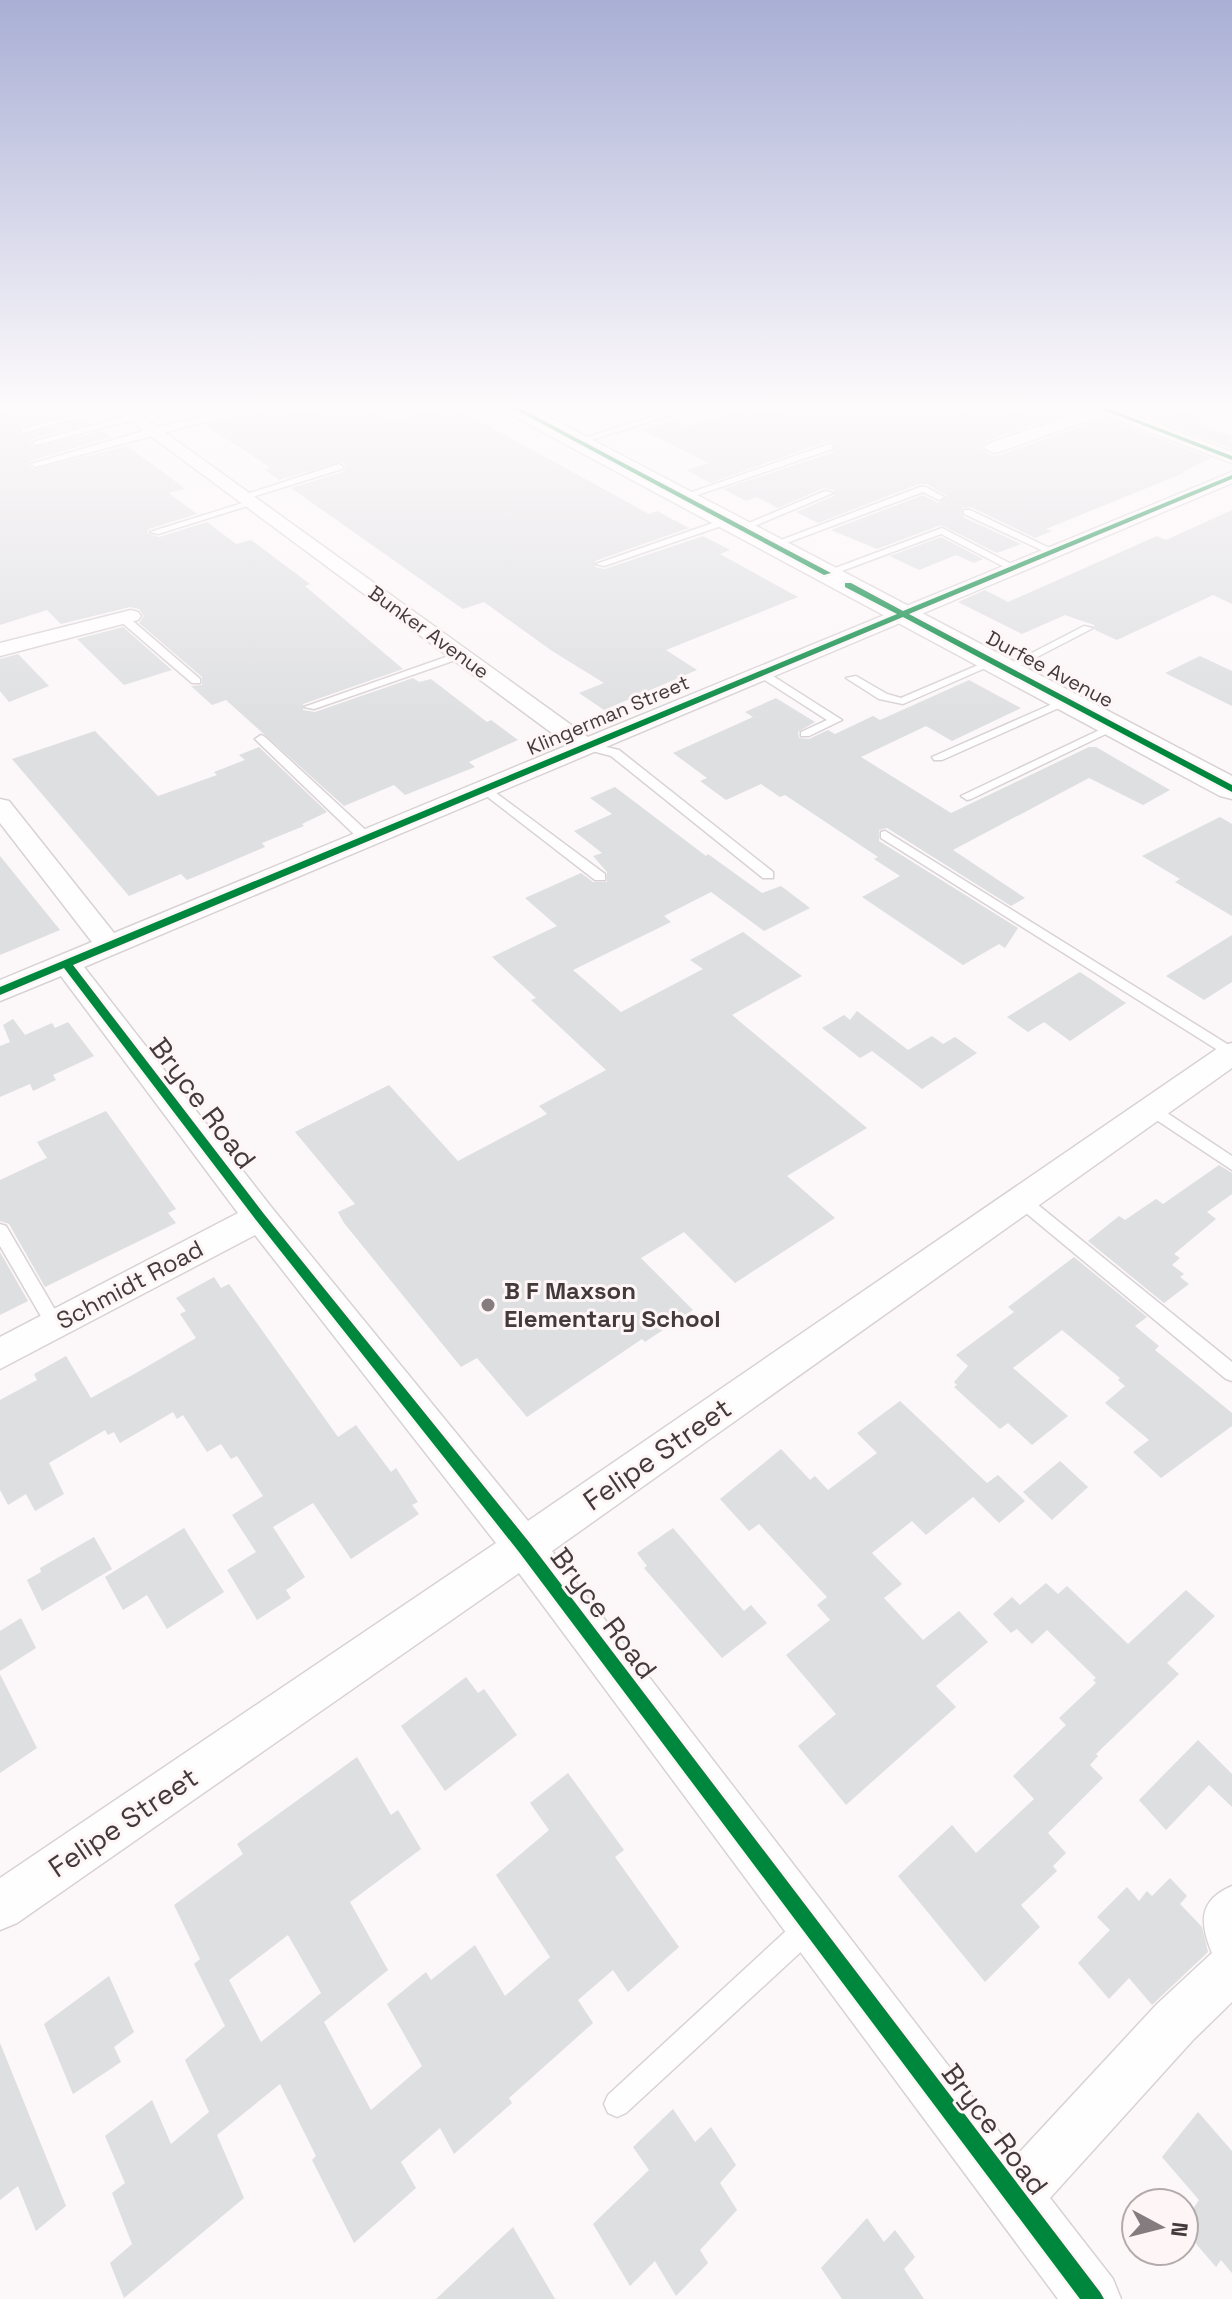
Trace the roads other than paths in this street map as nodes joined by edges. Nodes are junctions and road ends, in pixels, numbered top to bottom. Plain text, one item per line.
1 (212, 512) edge
2 (264, 512) edge
3 (712, 512) edge
4 (770, 512) edge
5 (861, 512) edge
6 (967, 512) dead end
7 (1148, 512) edge
8 (735, 524) junction
9 (155, 532) dead end
10 (773, 545) junction
11 (1053, 552) junction
12 (601, 564) dead end
13 (1014, 568) junction
14 (827, 573) junction
15 (904, 614) junction
16 (127, 617) joint
17 (1088, 628) dead end
18 (3, 646) edge
19 (460, 655) junction
20 (1000, 666) junction
21 (761, 673) junction
22 (852, 678) dead end
23 (196, 681) dead end
24 (1066, 701) junction
25 (310, 707) dead end
26 (1114, 726) junction
27 (805, 734) dead end
28 (261, 739) dead end
29 (585, 746) junction
30 (938, 757) dead end
31 (484, 788) junction
32 (1232, 789) edge
33 (967, 796) dead end
34 (0, 806) edge
35 (885, 835) dead end
36 (366, 838) junction
37 (768, 875) dead end
38 (600, 877) dead end
39 (109, 945) junction
40 (66, 963) junction
41 (0, 991) edge
42 (1232, 1053) edge
43 (1152, 1109) junction
44 (1232, 1164) edge
45 (1021, 1200) junction
46 (260, 1217) junction
47 (0, 1231) edge
48 (55, 1325) junction
49 (0, 1354) edge
50 (1232, 1373) edge
51 (524, 1547) junction
52 (0, 1906) edge
53 (1232, 1910) edge
54 (810, 1926) junction
55 (1232, 1944) edge
56 (1232, 1968) edge
57 (617, 2104) dead end
58 (1015, 2196) junction
59 (1093, 2299) edge

1 - 9 lane
2 - 19 street, Bunker Avenue
3 - 8 main road, Durfee Avenue
4 - 8 lane
5 - 10 lane
6 - 11 lane
7 - 11 street, Klingerman Street
8 - 10 main road, Durfee Avenue
8 - 12 lane
10 - 14 main road, Durfee Avenue
11 - 13 street, Klingerman Street
13 - 14 lane
13 - 15 street, Klingerman Street
14 - 15 main road, Durfee Avenue
15 - 20 main road, Durfee Avenue
15 - 21 street, Klingerman Street
16 - 18 street
16 - 23 lane
17 - 20 lane
19 - 25 lane
19 - 29 street, Bunker Avenue
20 - 22 lane
20 - 24 main road, Durfee Avenue
21 - 27 lane
21 - 29 street, Klingerman Street
24 - 26 main road, Durfee Avenue
24 - 30 lane
26 - 32 main road, Durfee Avenue
26 - 33 lane
28 - 36 lane
29 - 31 street, Klingerman Street
29 - 37 lane
31 - 36 street, Klingerman Street
31 - 38 lane
34 - 39 street
35 - 42 lane
36 - 39 street, Klingerman Street
39 - 40 street, Klingerman Street
40 - 41 street, Klingerman Street
40 - 46 street, Bryce Road
42 - 43 street, Felipe Street
43 - 44 lane
43 - 45 street, Felipe Street
45 - 50 lane
45 - 51 street, Felipe Street
46 - 48 street, Schmidt Road
46 - 51 street, Bryce Road
47 - 48 lane
48 - 49 street, Schmidt Road
51 - 52 street, Felipe Street
51 - 54 street, Bryce Road
53 - 55 street
54 - 57 lane
54 - 58 street, Bryce Road
56 - 58 street
58 - 59 street, Bryce Road

